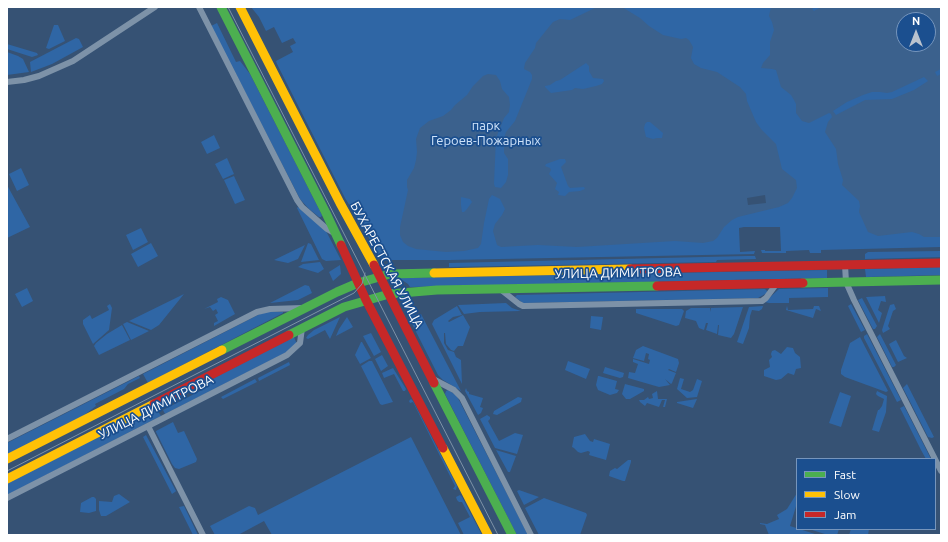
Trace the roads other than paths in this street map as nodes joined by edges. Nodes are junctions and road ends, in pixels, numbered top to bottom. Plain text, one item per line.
1 (156, 7) edge
2 (199, 7) edge
3 (221, 7) edge
4 (240, 7) edge
5 (7, 82) edge
6 (334, 233) junction
7 (941, 263) edge
8 (845, 265) junction
9 (380, 277) junction
10 (941, 280) edge
11 (359, 282) junction
12 (846, 282) junction
13 (777, 283) junction
14 (500, 289) junction
15 (389, 294) junction
16 (366, 300) junction
17 (303, 308) junction
18 (302, 328) junction
19 (431, 378) junction
20 (148, 426) junction
21 (7, 439) edge
22 (934, 458) edge
23 (7, 459) edge
24 (936, 461) edge
25 (941, 471) edge
26 (7, 479) edge
27 (7, 498) edge
28 (203, 535) edge
29 (488, 535) edge
30 (512, 535) edge
31 (531, 535) edge

1 - 5 street
2 - 6 street
3 - 6 street
4 - 9 street, БУХАРЕСТСКАЯ УЛИЦА
6 - 11 street
7 - 8 street, УЛИЦА ДИМИТРОВА
8 - 9 street, УЛИЦА ДИМИТРОВА
8 - 12 street
9 - 11 street, УЛИЦА ДИМИТРОВА
9 - 15 street, БУХАРЕСТСКАЯ УЛИЦА
10 - 12 street, УЛИЦА ДИМИТРОВА
11 - 16 street
11 - 17 street, УЛИЦА ДИМИТРОВА
12 - 13 street, УЛИЦА ДИМИТРОВА
12 - 22 street
13 - 14 street, УЛИЦА ДИМИТРОВА
13 - 14 street
14 - 15 street, УЛИЦА ДИМИТРОВА
15 - 16 street, УЛИЦА ДИМИТРОВА
15 - 19 street, БУХАРЕСТСКАЯ УЛИЦА
16 - 18 street, УЛИЦА ДИМИТРОВА
16 - 29 street
17 - 21 street, УЛИЦА ДИМИТРОВА
17 - 23 street, УЛИЦА ДИМИТРОВА
18 - 20 street, УЛИЦА ДИМИТРОВА
18 - 26 street, УЛИЦА ДИМИТРОВА
19 - 30 street, БУХАРЕСТСКАЯ УЛИЦА
19 - 31 street
20 - 27 street, УЛИЦА ДИМИТРОВА
20 - 28 street
24 - 25 street

